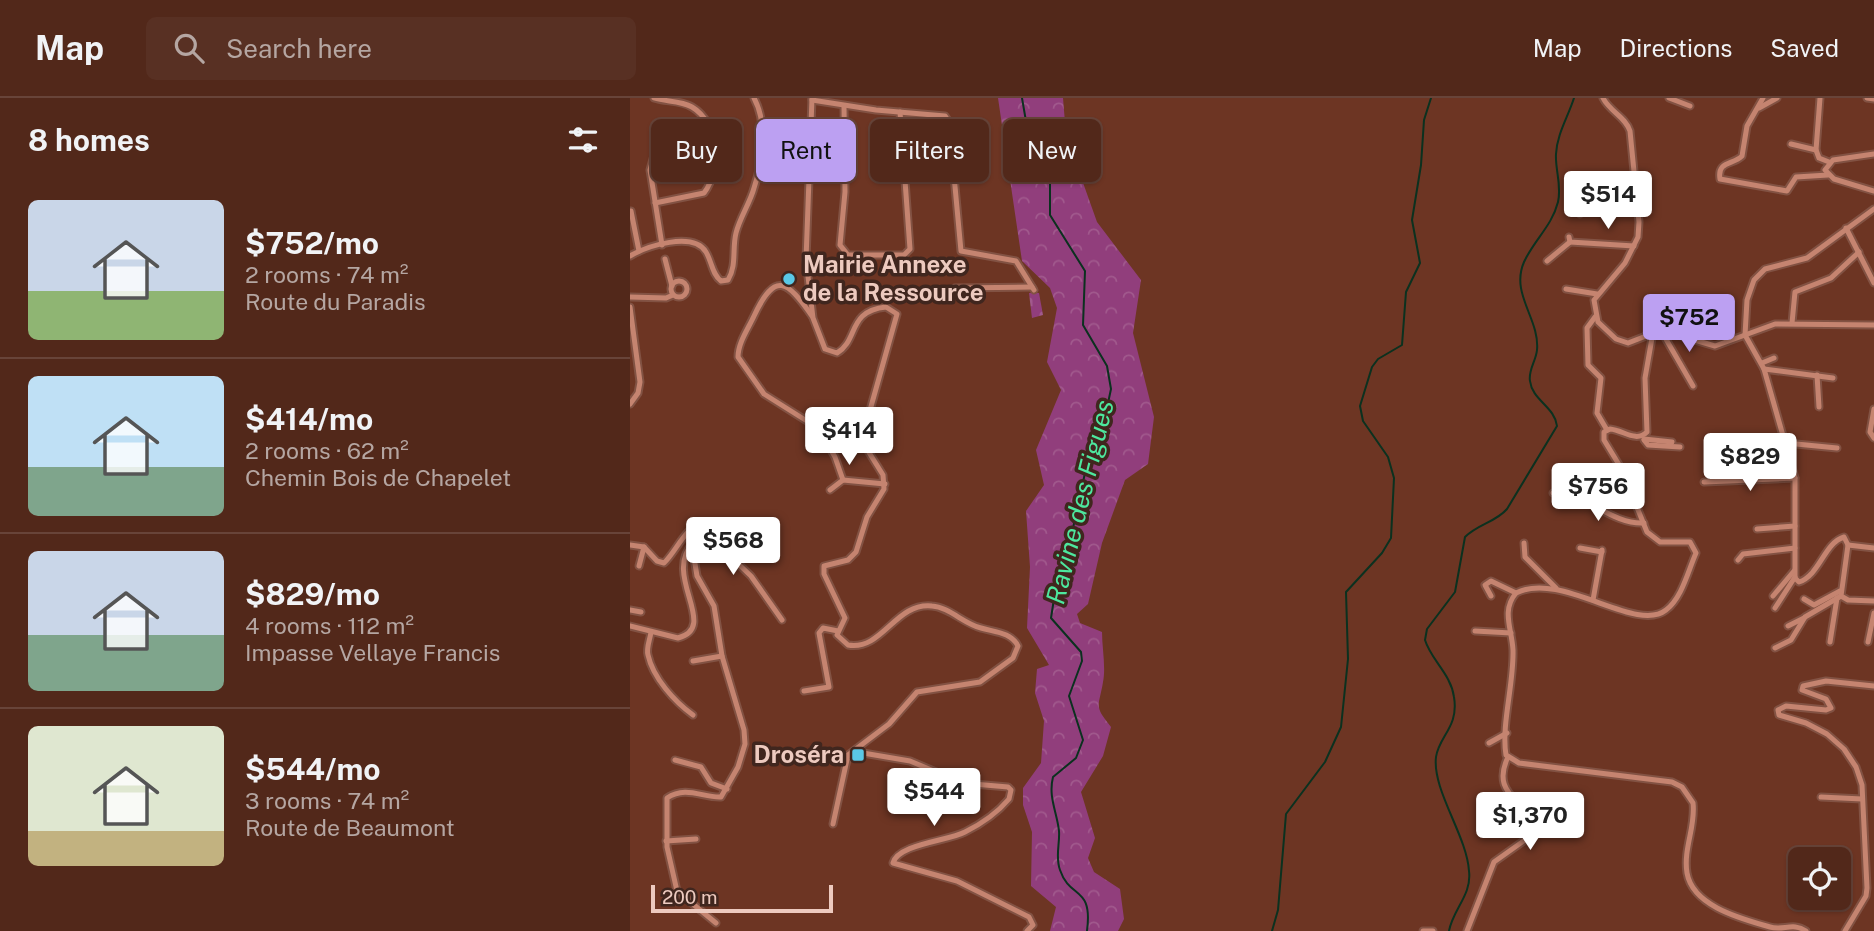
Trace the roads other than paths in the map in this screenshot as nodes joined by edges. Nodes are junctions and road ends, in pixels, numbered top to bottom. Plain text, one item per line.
1 (654, 98) edge
2 (754, 98) edge
3 (1604, 98) edge
4 (1669, 98) edge
5 (1763, 98) edge
6 (1777, 98) edge
7 (1820, 98) edge
8 (1867, 98) edge
9 (812, 99) edge
10 (1874, 99) edge
11 (844, 106) junction
12 (1690, 106) dead end
13 (1759, 108) junction
14 (900, 112) junction
15 (703, 119) edge
16 (1791, 144) dead end
17 (1816, 150) junction
18 (1874, 154) edge
19 (1829, 162) junction
20 (1828, 175) junction
21 (652, 182) edge
22 (708, 182) edge
23 (1637, 188) junction
24 (1874, 191) edge
25 (655, 203) junction
26 (1874, 209) edge
27 (631, 211) edge
28 (1580, 214) dead end
29 (1846, 228) junction
30 (662, 245) junction
31 (1634, 246) junction
32 (639, 251) junction
33 (1859, 252) junction
34 (630, 256) edge
35 (665, 260) dead end
36 (1547, 261) dead end
37 (1874, 283) edge
38 (672, 286) junction
39 (955, 288) dead end
40 (1566, 289) dead end
41 (1597, 294) junction
42 (673, 295) junction
43 (630, 297) edge
44 (1689, 304) dead end
45 (630, 307) edge
46 (1595, 317) junction
47 (813, 318) junction
48 (1792, 323) junction
49 (1874, 325) edge
50 (1663, 334) junction
51 (1745, 335) junction
52 (1684, 337) junction
53 (1653, 338) junction
54 (1774, 358) dead end
55 (1763, 366) junction
56 (1817, 375) junction
57 (1833, 378) dead end
58 (1693, 386) dead end
59 (630, 404) edge
60 (1819, 407) dead end
61 (1874, 409) edge
62 (1607, 430) junction
63 (1643, 438) junction
64 (1723, 438) dead end
65 (1874, 438) edge
66 (1672, 442) dead end
67 (1785, 443) junction
68 (1680, 447) dead end
69 (1730, 448) dead end
70 (1837, 448) dead end
71 (1795, 478) junction
72 (843, 480) junction
73 (1704, 482) dead end
74 (885, 484) junction
75 (830, 490) dead end
76 (1553, 493) dead end
77 (730, 522) dead end
78 (710, 523) junction
79 (1644, 523) junction
80 (1795, 526) junction
81 (1756, 529) dead end
82 (690, 533) junction
83 (693, 542) junction
84 (1524, 543) dead end
85 (630, 545) edge
86 (1848, 545) junction
87 (644, 547) junction
88 (1580, 548) dead end
89 (1795, 548) junction
90 (1874, 548) edge
91 (1738, 561) dead end
92 (639, 566) dead end
93 (1795, 573) junction
94 (1556, 588) junction
95 (1516, 593) junction
96 (1839, 595) junction
97 (1492, 596) dead end
98 (1773, 596) dead end
99 (1804, 599) dead end
100 (1593, 600) junction
101 (1874, 601) edge
102 (1775, 608) dead end
103 (630, 610) edge
104 (641, 612) dead end
105 (1874, 613) edge
106 (1805, 617) junction
107 (782, 620) dead end
108 (630, 626) edge
109 (1788, 626) dead end
110 (838, 631) junction
111 (1475, 631) dead end
112 (651, 632) junction
113 (1511, 633) junction
114 (1830, 642) dead end
115 (1868, 642) dead end
116 (1775, 648) dead end
117 (722, 656) junction
118 (693, 661) dead end
119 (1874, 687) edge
120 (804, 691) dead end
121 (693, 715) dead end
122 (1507, 733) junction
123 (1489, 743) dead end
124 (859, 749) junction
125 (1507, 757) junction
126 (675, 760) dead end
127 (727, 789) junction
128 (1821, 797) dead end
129 (1862, 799) junction
130 (833, 824) dead end
131 (696, 839) dead end
132 (666, 841) junction
133 (716, 923) dead end
134 (1770, 929) edge
135 (1027, 931) edge
136 (1423, 931) edge
137 (1433, 931) edge
138 (1467, 931) edge
139 (1806, 931) edge
140 (1845, 931) edge

1 - 15 street
2 - 30 street
3 - 23 street
4 - 12 street
5 - 13 street
6 - 13 street
7 - 17 street
8 - 10 street
9 - 11 street
9 - 47 street
11 - 14 street
11 - 14 street
13 - 20 street
14 - 39 street
16 - 17 street
17 - 19 street
18 - 19 street
19 - 20 street
20 - 24 street
21 - 25 street
22 - 25 street
23 - 28 street
23 - 31 street
25 - 30 street
26 - 29 street
27 - 32 street
29 - 33 street
29 - 51 street
30 - 32 street
31 - 36 street
31 - 41 street
32 - 34 street
33 - 37 street
33 - 48 street
35 - 38 street
38 - 42 street
38 - 42 street
40 - 41 street
41 - 46 street
42 - 43 street
44 - 52 street
45 - 59 street
46 - 53 street
46 - 62 street
47 - 72 street
47 - 74 street
48 - 49 street
48 - 51 street
50 - 52 street
50 - 53 street
50 - 58 street
51 - 52 street
51 - 55 street
53 - 63 street
54 - 55 street
55 - 56 street
55 - 67 street
56 - 57 street
56 - 60 street
61 - 65 street
62 - 63 street
62 - 79 street
63 - 66 street
63 - 68 street
64 - 67 street
67 - 69 street
67 - 70 street
67 - 71 street
71 - 73 street
71 - 80 street
72 - 74 street
72 - 75 street
74 - 110 street
76 - 79 street
77 - 78 street
78 - 82 street
78 - 107 street
79 - 100 street
80 - 81 street
80 - 89 street
82 - 83 street
82 - 87 street
83 - 112 street
83 - 117 street
84 - 94 street
85 - 87 street
86 - 90 street
86 - 93 street
86 - 96 street
87 - 92 street
88 - 100 street
89 - 91 street
89 - 93 street
93 - 98 street
93 - 102 street
94 - 95 street
94 - 100 street
95 - 97 street
95 - 113 street
96 - 99 street
96 - 101 street
96 - 106 street
96 - 114 street
103 - 104 street
105 - 115 street
106 - 109 street
106 - 116 street
108 - 112 street
110 - 120 street
110 - 124 street
111 - 113 street
112 - 121 street
113 - 122 street
117 - 118 street
117 - 127 street
119 - 129 street
122 - 123 street
122 - 125 street
124 - 130 street
124 - 135 street
125 - 134 street
125 - 138 street
126 - 127 street
127 - 132 street
128 - 129 street
129 - 140 street
131 - 132 street
132 - 133 street
134 - 139 street
136 - 137 street

